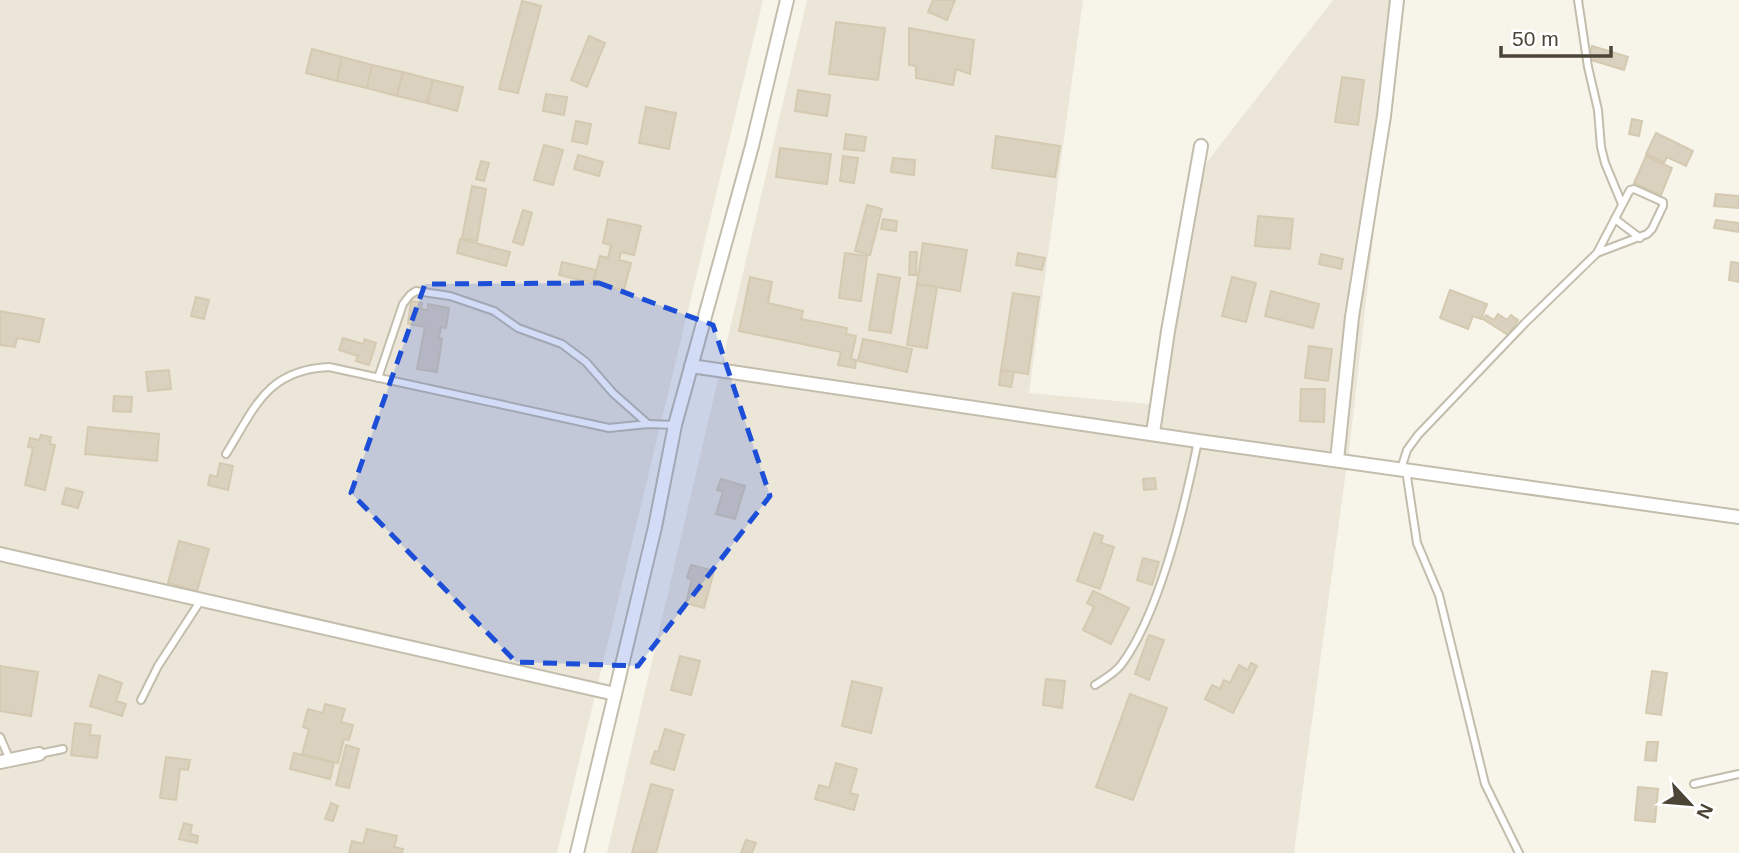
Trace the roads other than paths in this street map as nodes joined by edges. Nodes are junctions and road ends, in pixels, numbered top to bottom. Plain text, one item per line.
1 (787, 0) edge
2 (1397, 0) edge
3 (1578, 0) edge
4 (1200, 146) dead end
5 (1622, 204) junction
6 (1615, 219) junction
7 (1640, 238) junction
8 (1597, 253) junction
9 (691, 366) junction
10 (378, 378) junction
11 (648, 424) junction
12 (675, 425) junction
13 (1153, 433) junction
14 (1198, 441) junction
15 (226, 454) dead end
16 (1336, 460) junction
17 (1403, 470) junction
18 (1739, 517) edge
19 (0, 554) edge
20 (201, 600) junction
21 (1095, 685) dead end
22 (615, 694) junction
23 (141, 700) dead end
24 (0, 737) edge
25 (63, 749) dead end
26 (39, 754) joint
27 (5, 761) edge
28 (1739, 774) edge
29 (1694, 784) dead end
30 (577, 853) edge
31 (1519, 853) edge

1 - 9 street
2 - 16 street
3 - 5 lane
4 - 13 street
5 - 6 lane
5 - 7 lane
6 - 7 lane
6 - 8 lane
7 - 8 lane
8 - 17 lane
9 - 12 street
9 - 13 street
10 - 11 lane
10 - 11 lane
10 - 15 lane
11 - 12 lane
12 - 22 street
13 - 14 street
14 - 16 street
14 - 21 lane
16 - 17 street
17 - 18 street
17 - 31 lane
19 - 20 street
20 - 22 street
20 - 23 lane
22 - 30 street
24 - 27 lane
25 - 26 lane
26 - 27 street
28 - 29 lane

